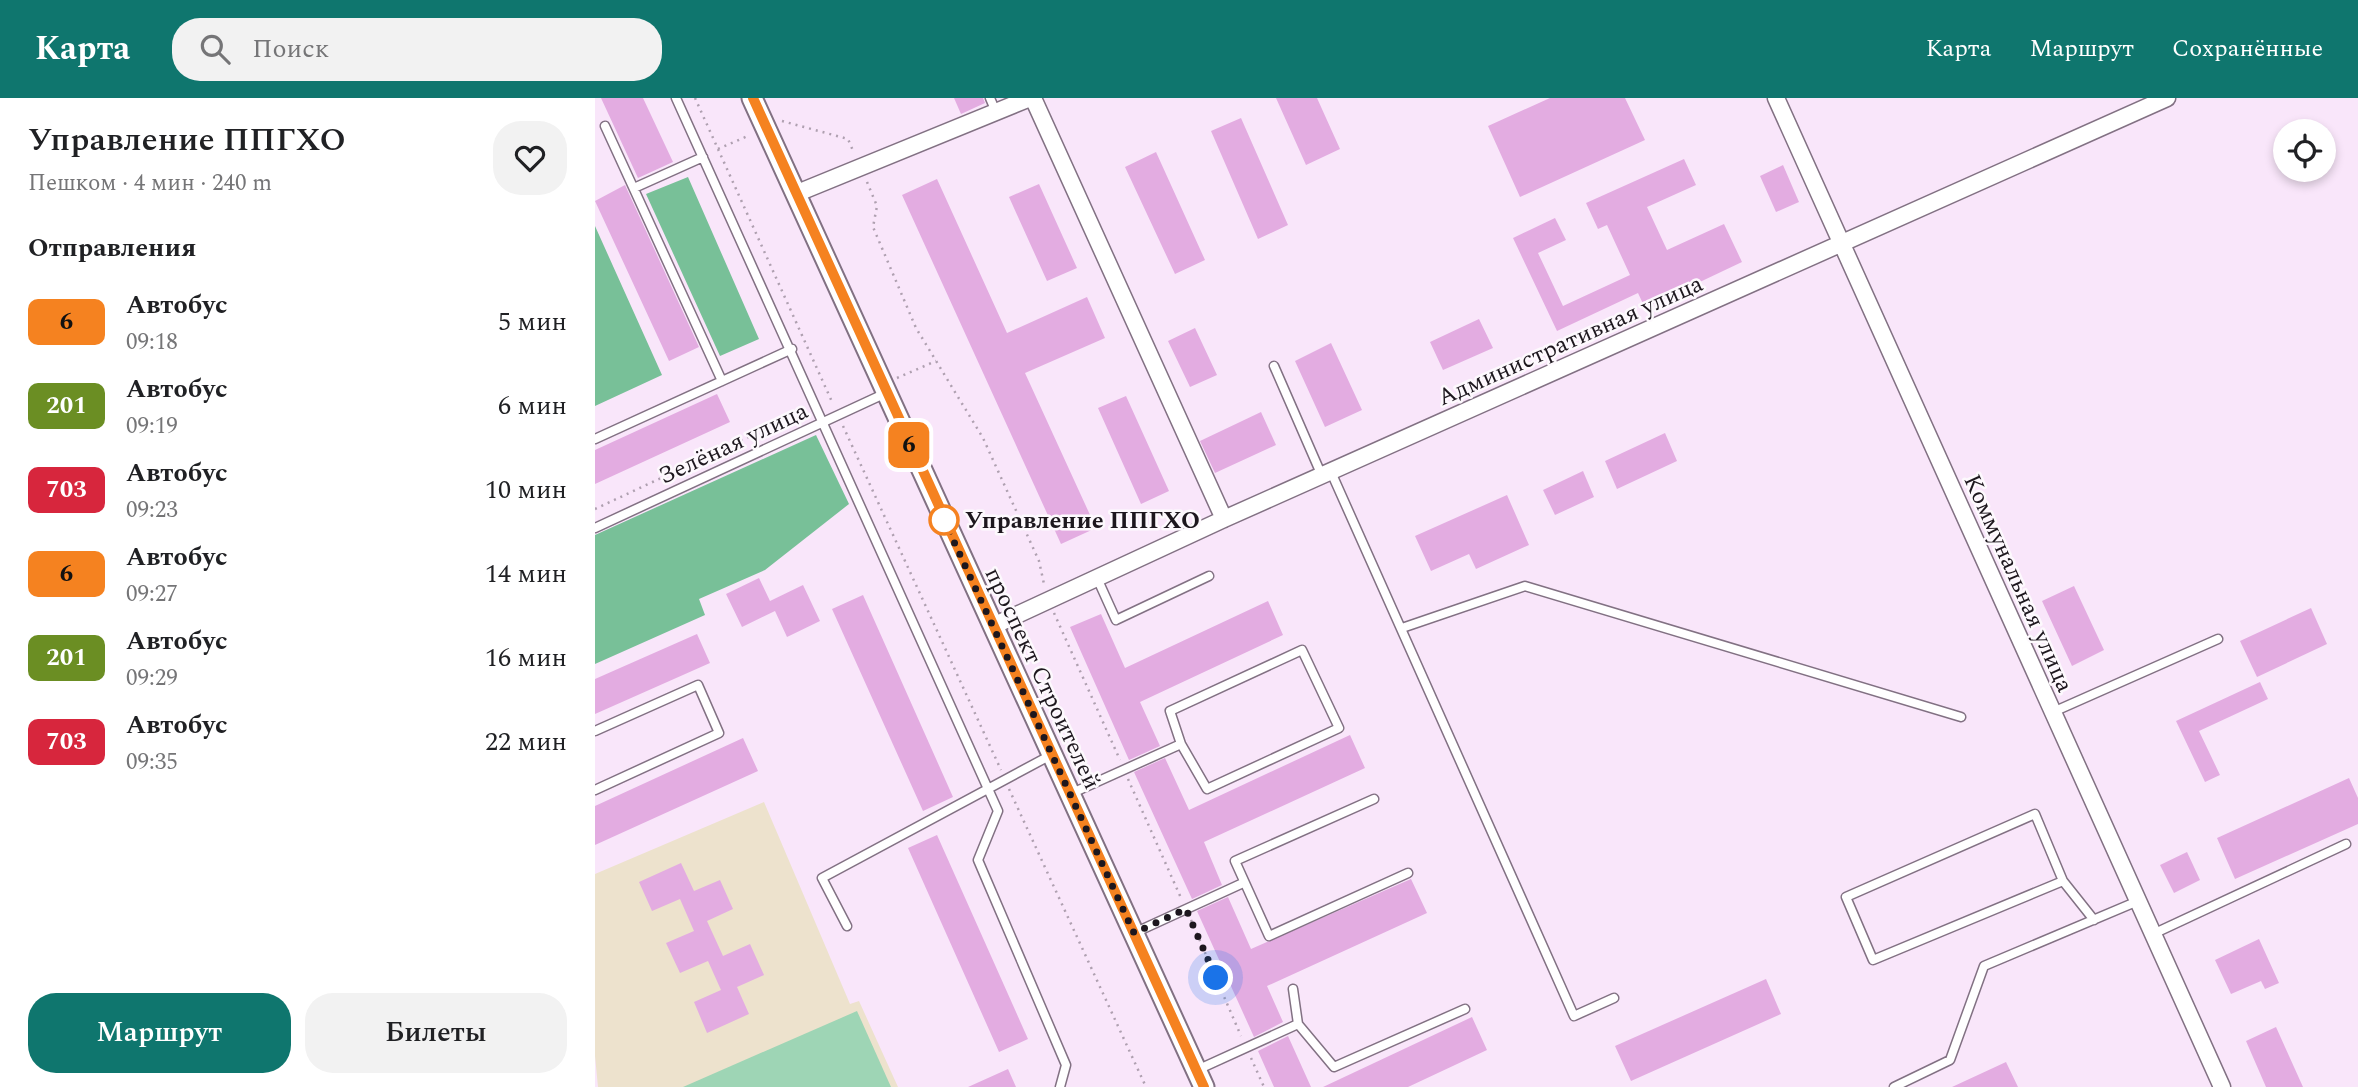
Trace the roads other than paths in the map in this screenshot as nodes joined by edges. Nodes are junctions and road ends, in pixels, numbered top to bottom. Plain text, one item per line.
1 (676, 98) edge
2 (753, 98) edge
3 (1032, 98) edge
4 (1776, 98) edge
5 (2167, 98) edge
6 (993, 105) edge
7 (605, 126) dead end
8 (703, 157) junction
9 (634, 188) junction
10 (795, 194) junction
11 (1841, 244) junction
12 (792, 349) junction
13 (1274, 366) dead end
14 (722, 381) junction
15 (886, 393) junction
16 (824, 423) junction
17 (595, 439) edge
18 (1327, 474) junction
19 (1223, 519) junction
20 (595, 528) edge
21 (1209, 576) dead end
22 (1097, 578) junction
23 (993, 626) junction
24 (1402, 628) junction
25 (2218, 639) dead end
26 (2053, 712) junction
27 (1961, 717) dead end
28 (595, 731) edge
29 (1181, 744) junction
30 (1051, 755) junction
31 (987, 787) junction
32 (595, 790) edge
33 (1070, 794) junction
34 (1374, 799) dead end
35 (2346, 844) dead end
36 (1408, 873) dead end
37 (2063, 881) junction
38 (1243, 883) junction
39 (2138, 901) junction
40 (2094, 920) junction
41 (847, 926) dead end
42 (1134, 933) junction
43 (2153, 934) junction
44 (1293, 989) dead end
45 (1614, 998) dead end
46 (1465, 1009) dead end
47 (1298, 1024) junction
48 (1200, 1078) edge
49 (1061, 1087) edge
50 (1894, 1087) edge
51 (2222, 1087) edge

1 - 8 lane
2 - 10 street, проспект Строителей
3 - 6 street
3 - 19 street
4 - 11 street, Коммунальная улица
5 - 11 street, Административная улица
6 - 10 street
7 - 9 lane
8 - 9 lane
8 - 12 lane
9 - 14 lane
10 - 15 street, проспект Строителей
11 - 18 street, Административная улица
11 - 26 street, Коммунальная улица
12 - 14 lane
12 - 16 lane
13 - 18 lane
14 - 17 lane
15 - 16 lane, Зелёная улица
15 - 23 street, проспект Строителей
16 - 20 lane, Зелёная улица
16 - 31 lane
18 - 19 street, Административная улица
18 - 24 lane
19 - 22 street, Административная улица
21 - 22 lane
22 - 23 street, Административная улица
23 - 30 street, проспект Строителей
24 - 27 lane
24 - 45 lane
25 - 26 lane
26 - 39 street, Коммунальная улица
28 - 32 lane
29 - 29 lane
29 - 33 lane
30 - 31 lane
30 - 33 street, проспект Строителей
31 - 41 lane
31 - 49 lane
33 - 42 street, проспект Строителей
34 - 38 lane
35 - 43 lane
36 - 38 lane
37 - 37 lane
37 - 40 lane
38 - 42 lane
39 - 40 lane
39 - 43 street, Коммунальная улица
40 - 50 lane
42 - 48 street, проспект Строителей
43 - 51 street, Коммунальная улица
44 - 47 lane
46 - 47 lane
47 - 48 lane

